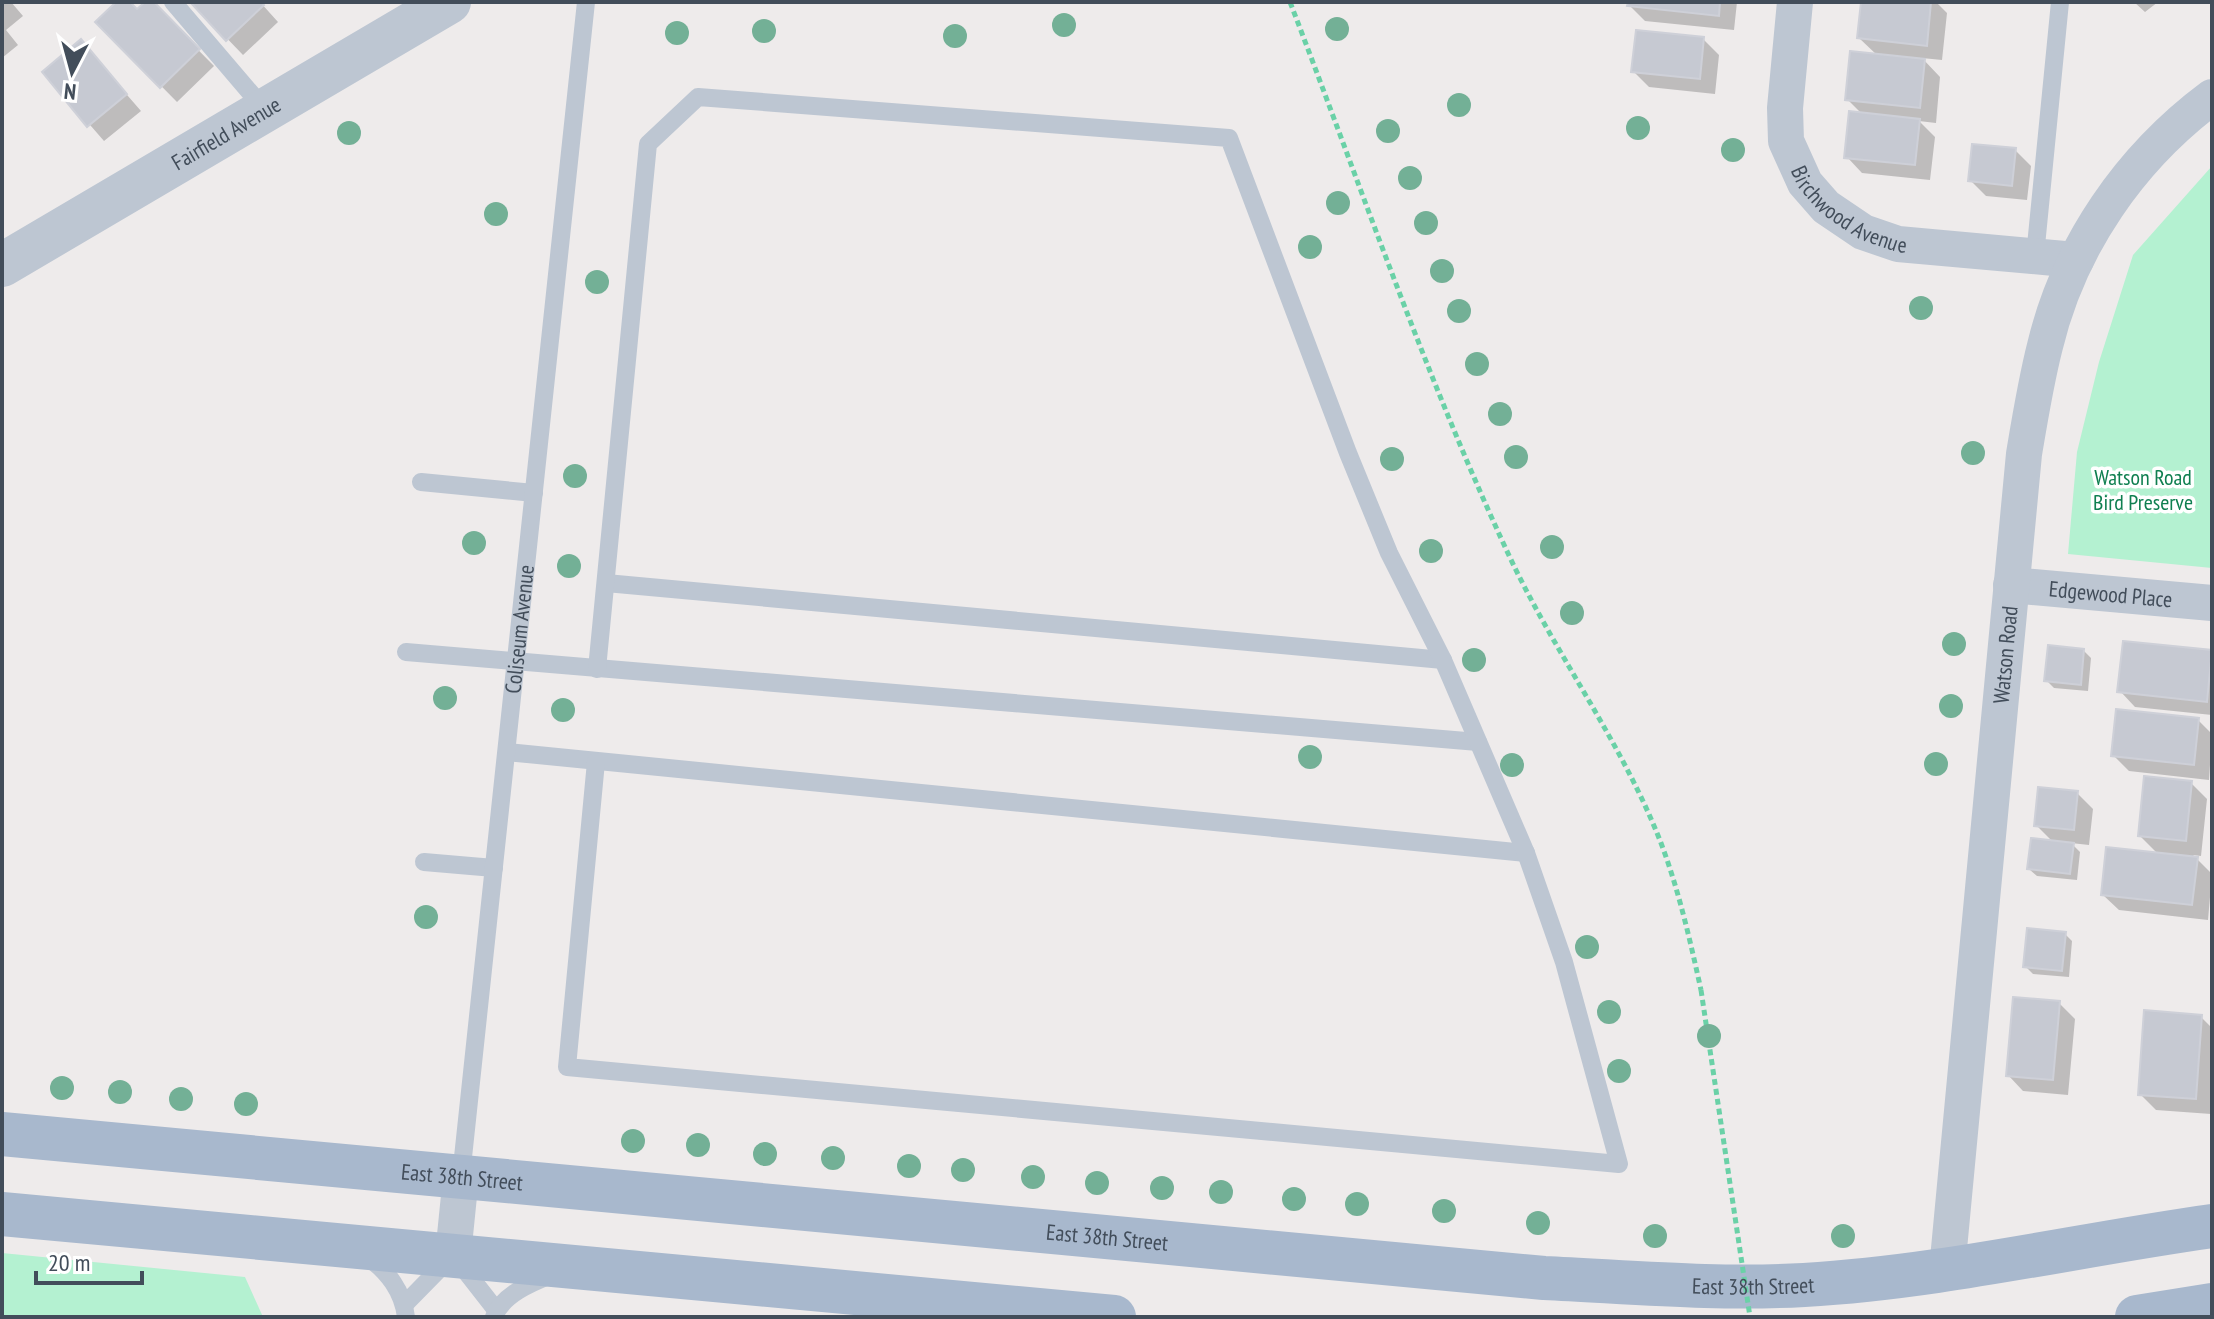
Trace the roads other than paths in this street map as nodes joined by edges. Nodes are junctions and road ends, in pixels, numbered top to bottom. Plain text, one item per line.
1 (173, 2) edge
2 (449, 2) edge
3 (586, 2) edge
4 (1795, 2) edge
5 (2060, 2) edge
6 (2212, 97) edge
7 (266, 111) junction
8 (2035, 256) junction
9 (4, 259) edge
10 (2076, 260) junction
11 (421, 482) dead end
12 (534, 493) junction
13 (606, 583) junction
14 (2011, 585) junction
15 (2212, 603) edge
16 (406, 652) dead end
17 (1443, 660) junction
18 (516, 662) junction
19 (597, 669) junction
20 (1478, 742) junction
21 (507, 752) junction
22 (596, 762) junction
23 (1526, 853) junction
24 (424, 862) dead end
25 (494, 868) junction
26 (2, 1134) edge
27 (461, 1176) junction
28 (2, 1214) edge
29 (2212, 1226) edge
30 (331, 1244) junction
31 (453, 1255) junction
32 (585, 1267) junction
33 (1947, 1270) junction
34 (2212, 1305) edge
35 (406, 1311) edge
36 (495, 1314) edge
37 (1114, 1317) edge
38 (2137, 1317) edge

1 - 7 lane
2 - 7 street, Fairfield Avenue
3 - 12 lane, Coliseum Avenue
4 - 8 street, Birchwood Avenue
5 - 8 lane
6 - 10 street, Watson Road
7 - 9 street, Fairfield Avenue
8 - 10 street, Birchwood Avenue
10 - 14 street, Watson Road
11 - 12 lane
12 - 18 lane, Coliseum Avenue
13 - 17 lane
13 - 17 lane
13 - 19 lane
14 - 15 street, Edgewood Place
14 - 33 street, Watson Road
16 - 18 lane
17 - 20 lane
18 - 19 lane
18 - 21 lane, Coliseum Avenue
19 - 20 lane
20 - 23 lane
21 - 22 lane
21 - 25 lane, Coliseum Avenue
22 - 23 lane
22 - 23 lane
24 - 25 lane
25 - 27 lane, Coliseum Avenue
26 - 27 main road, East 38th Street
27 - 31 street, Coliseum Avenue
27 - 33 main road, East 38th Street
28 - 30 main road
29 - 33 main road, East 38th Street
30 - 31 main road
30 - 35 lane
31 - 32 main road
31 - 35 lane
31 - 36 lane
32 - 36 lane
32 - 37 main road
34 - 38 main road

